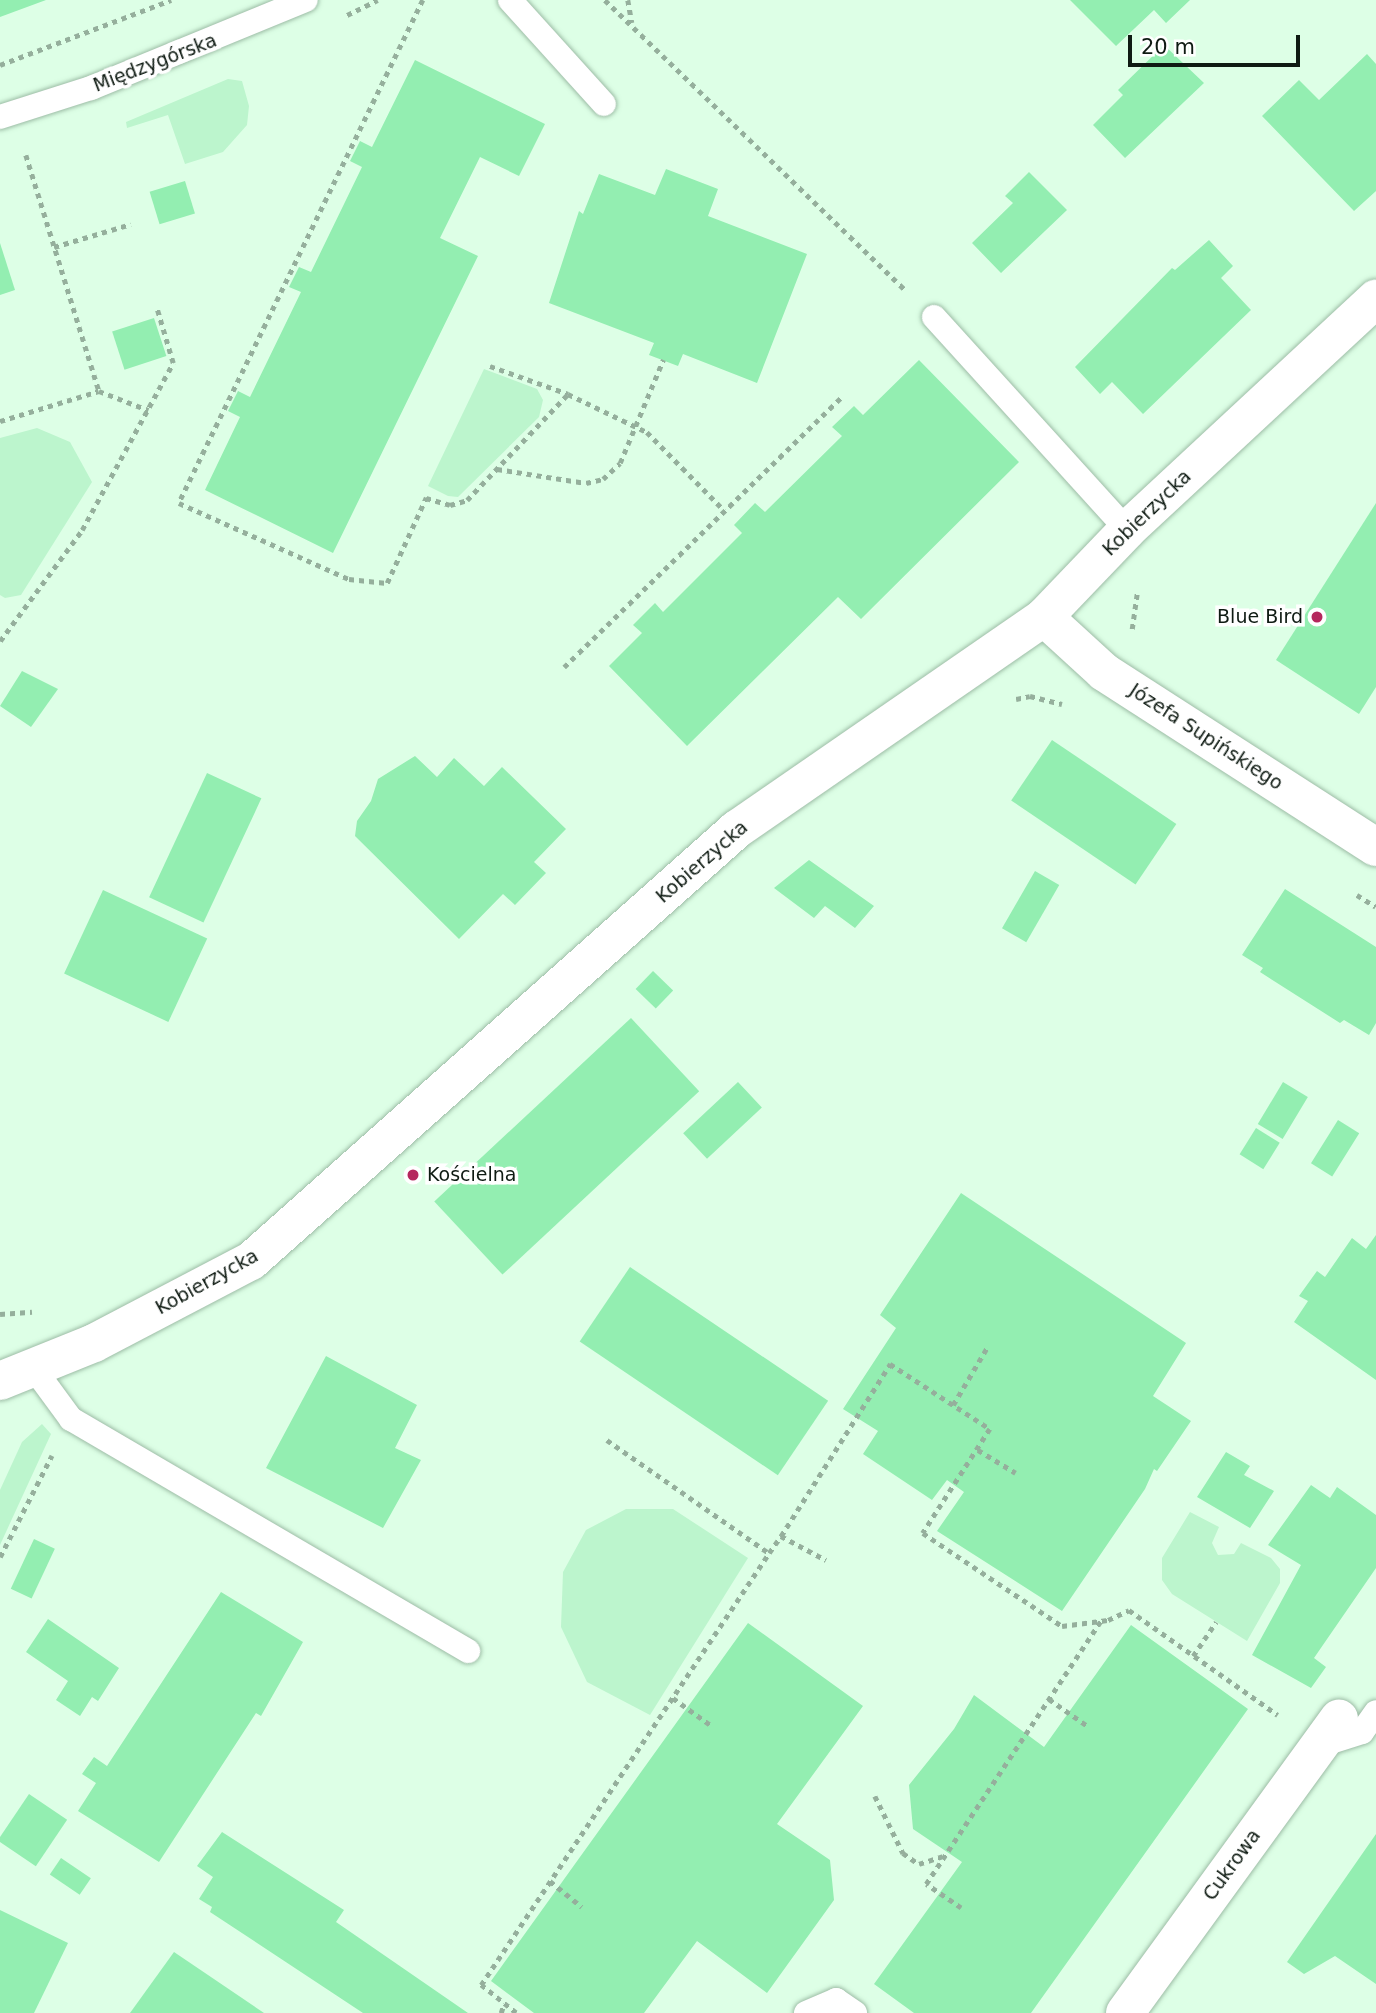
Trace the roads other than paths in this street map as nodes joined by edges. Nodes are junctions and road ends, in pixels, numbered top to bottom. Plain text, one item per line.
1 (306, 0) edge
2 (510, 0) edge
3 (604, 104) dead end
4 (6, 115) edge
5 (1376, 299) edge
6 (934, 317) road end
7 (1127, 530) junction
8 (1044, 617) junction
9 (1376, 847) edge
10 (17, 1375) edge
11 (468, 1651) dead end
12 (1376, 1712) edge
13 (1330, 1731) joint
14 (806, 2013) edge
15 (855, 2013) edge
16 (1125, 2013) edge

1 - 4 lane, Międzygórska
2 - 3 lane
5 - 7 street, Kobierzycka
6 - 7 lane
7 - 8 street, Kobierzycka
8 - 9 street, Józefa Supińskiego
8 - 10 street, Kobierzycka
10 - 11 lane
12 - 13 lane
13 - 16 street, Cukrowa
14 - 15 lane

